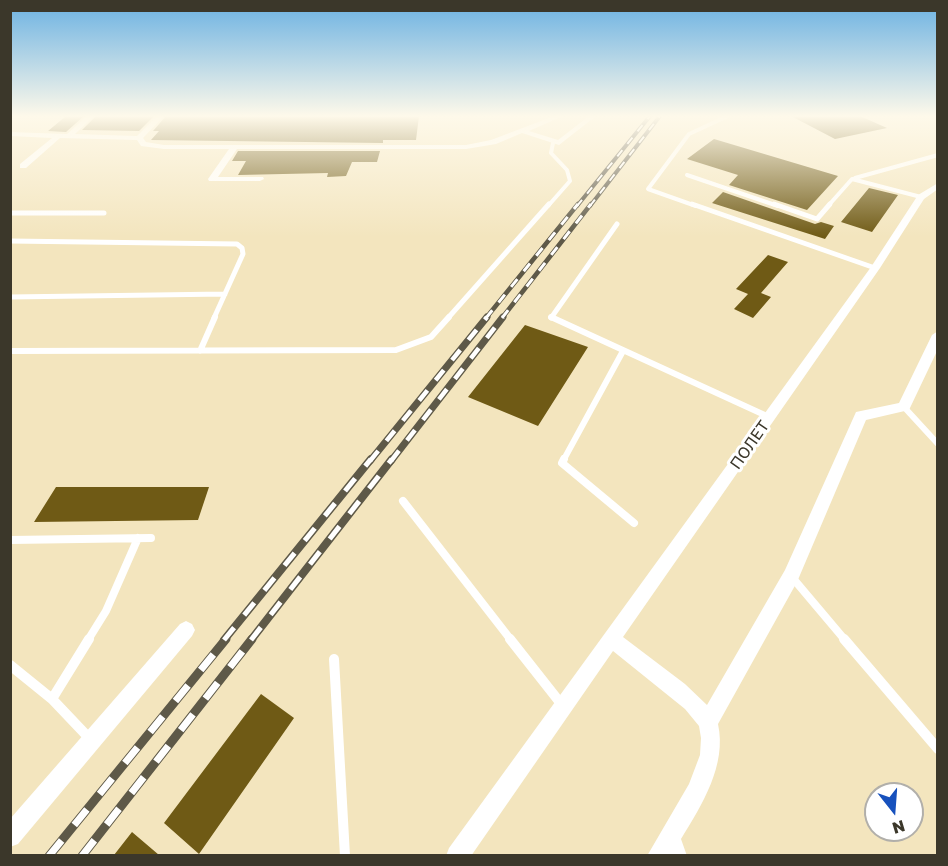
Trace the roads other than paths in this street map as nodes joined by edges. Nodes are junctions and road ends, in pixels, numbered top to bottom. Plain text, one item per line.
1 (34, 156) edge
2 (228, 156) edge
3 (554, 156) edge
4 (672, 156) edge
5 (933, 156) edge
6 (23, 166) dead end
7 (687, 175) dead end
8 (260, 179) dead end
9 (852, 179) junction
10 (938, 185) edge
11 (921, 197) junction
12 (10, 213) edge
13 (104, 213) dead end
14 (617, 224) dead end
15 (10, 241) edge
16 (875, 268) junction
17 (225, 294) junction
18 (10, 297) edge
19 (936, 344) edge
20 (10, 351) edge
21 (200, 351) junction
22 (623, 351) junction
23 (904, 407) junction
24 (769, 417) junction
25 (938, 444) edge
26 (403, 501) dead end
27 (634, 523) dead end
28 (138, 538) junction
29 (151, 538) dead end
30 (10, 540) edge
31 (791, 576) junction
32 (186, 630) dead end
33 (611, 639) junction
34 (334, 659) dead end
35 (10, 666) edge
36 (52, 699) junction
37 (564, 707) junction
38 (708, 722) junction
39 (91, 741) junction
40 (938, 749) edge
41 (12, 832) edge
42 (673, 846) edge
43 (345, 855) edge
44 (457, 855) edge
45 (658, 855) edge

1 - 6 street
2 - 8 street
3 - 21 lane
4 - 16 lane
5 - 9 lane
7 - 9 lane
9 - 11 lane
10 - 11 street, ПОЛЕТ
11 - 16 street, ПОЛЕТ
12 - 13 lane
14 - 22 lane
15 - 17 lane
16 - 24 street, ПОЛЕТ
17 - 18 lane
17 - 21 lane
19 - 23 street
20 - 21 lane
22 - 24 lane
22 - 27 lane
23 - 25 lane
23 - 31 street
24 - 33 street, ПОЛЕТ
26 - 37 lane
28 - 29 lane
28 - 30 lane
28 - 36 lane
31 - 38 street
31 - 40 lane
32 - 39 street
33 - 37 street, ПОЛЕТ
33 - 38 street
34 - 43 lane
35 - 36 lane
36 - 39 lane
37 - 44 street, ПОЛЕТ
38 - 42 street
39 - 41 street
42 - 45 street

